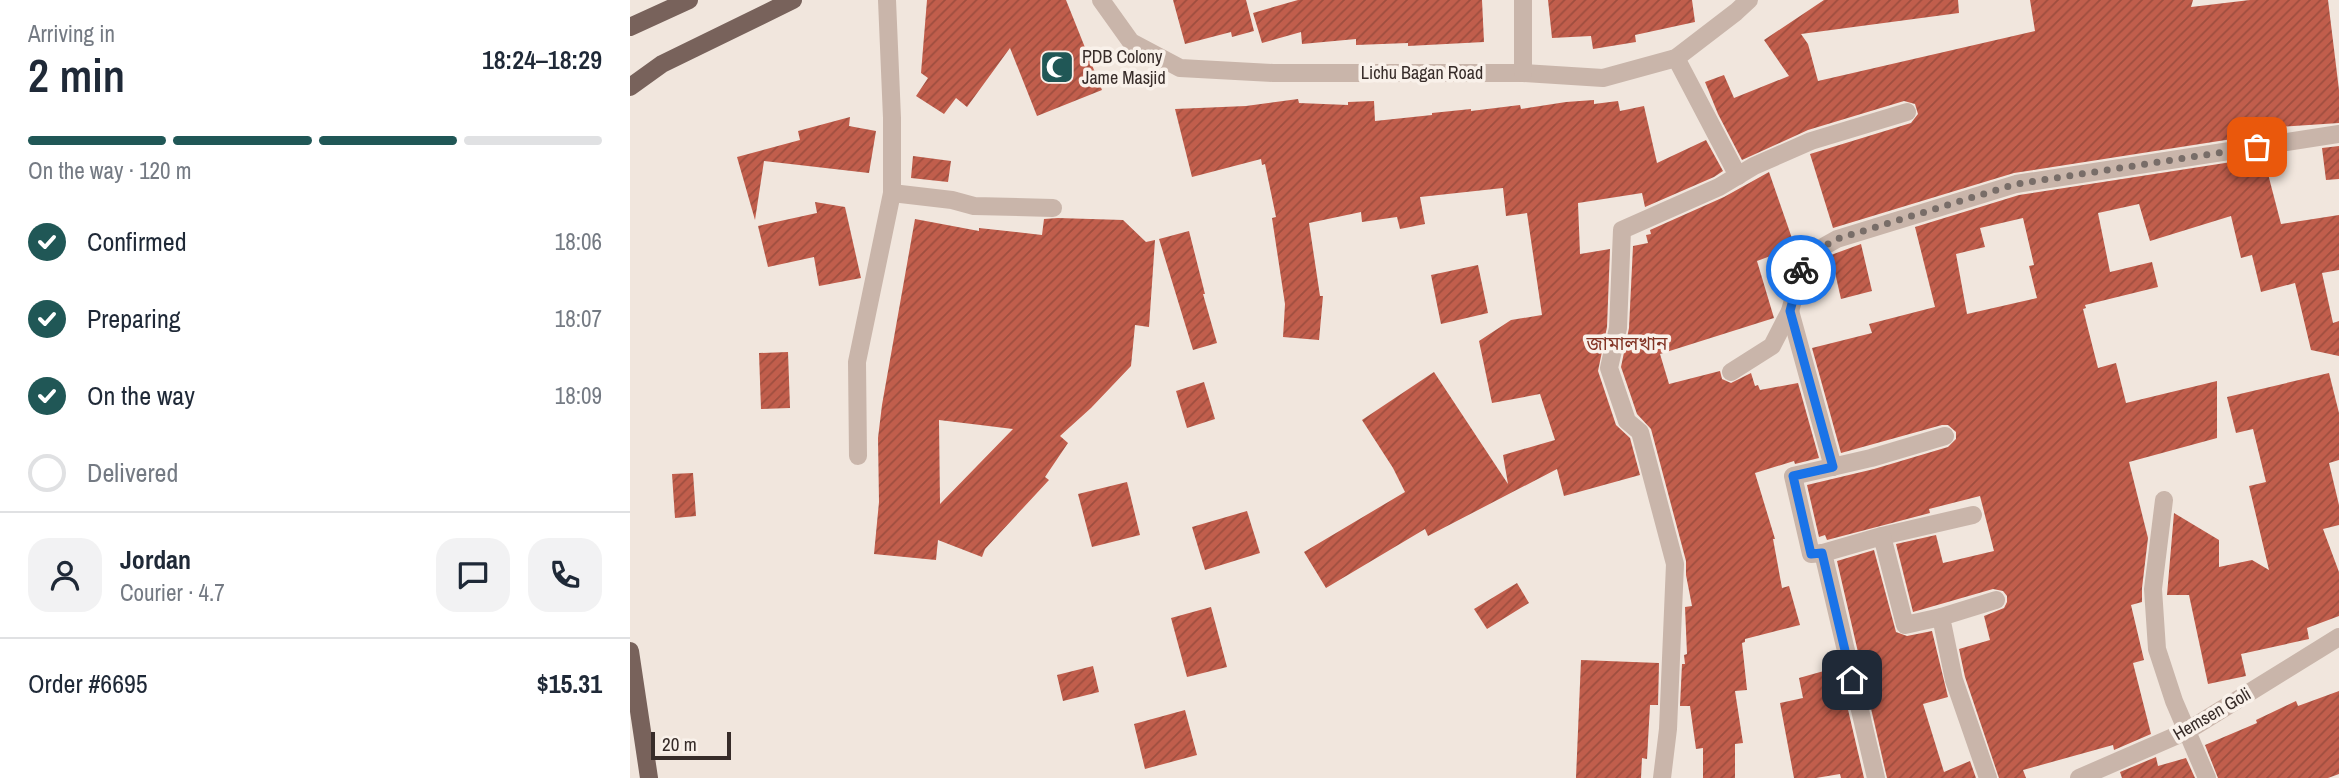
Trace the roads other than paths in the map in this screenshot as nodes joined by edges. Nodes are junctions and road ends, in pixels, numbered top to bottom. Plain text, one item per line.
1 (689, 0) edge
2 (793, 0) edge
3 (887, 0) edge
4 (1101, 0) edge
5 (1523, 0) edge
6 (1749, 0) edge
7 (630, 26) edge
8 (1676, 58) junction
9 (1523, 72) junction
10 (630, 87) edge
11 (1907, 112) dead end
12 (2339, 134) edge
13 (1738, 176) junction
14 (892, 193) junction
15 (1053, 208) dead end
16 (1790, 311) junction
17 (1731, 372) dead end
18 (1945, 436) dead end
19 (858, 456) dead end
20 (1833, 467) junction
21 (2164, 500) dead end
22 (1973, 515) dead end
23 (1882, 536) junction
24 (1822, 553) junction
25 (1996, 600) dead end
26 (1941, 617) junction
27 (2339, 637) edge
28 (631, 661) edge
29 (2187, 731) junction
30 (649, 778) edge
31 (1662, 778) edge
32 (1875, 778) edge
33 (1988, 778) edge
34 (2079, 778) edge
35 (2207, 778) edge

1 - 7 main road
2 - 10 main road
3 - 14 street
4 - 9 street, Lichu Bagan Road
5 - 9 street
6 - 8 street, Lichu Bagan Road
8 - 9 street, Lichu Bagan Road
8 - 13 street
11 - 13 street
12 - 16 street
13 - 31 street
14 - 15 street
14 - 19 street
16 - 17 street
16 - 20 street
18 - 20 street
20 - 24 street
21 - 29 street
22 - 23 street
23 - 24 street
23 - 26 street
24 - 32 street
25 - 26 street
26 - 33 street
27 - 29 street, Hemsen Goli
28 - 30 main road
29 - 34 street, Hemsen Goli
29 - 35 street

